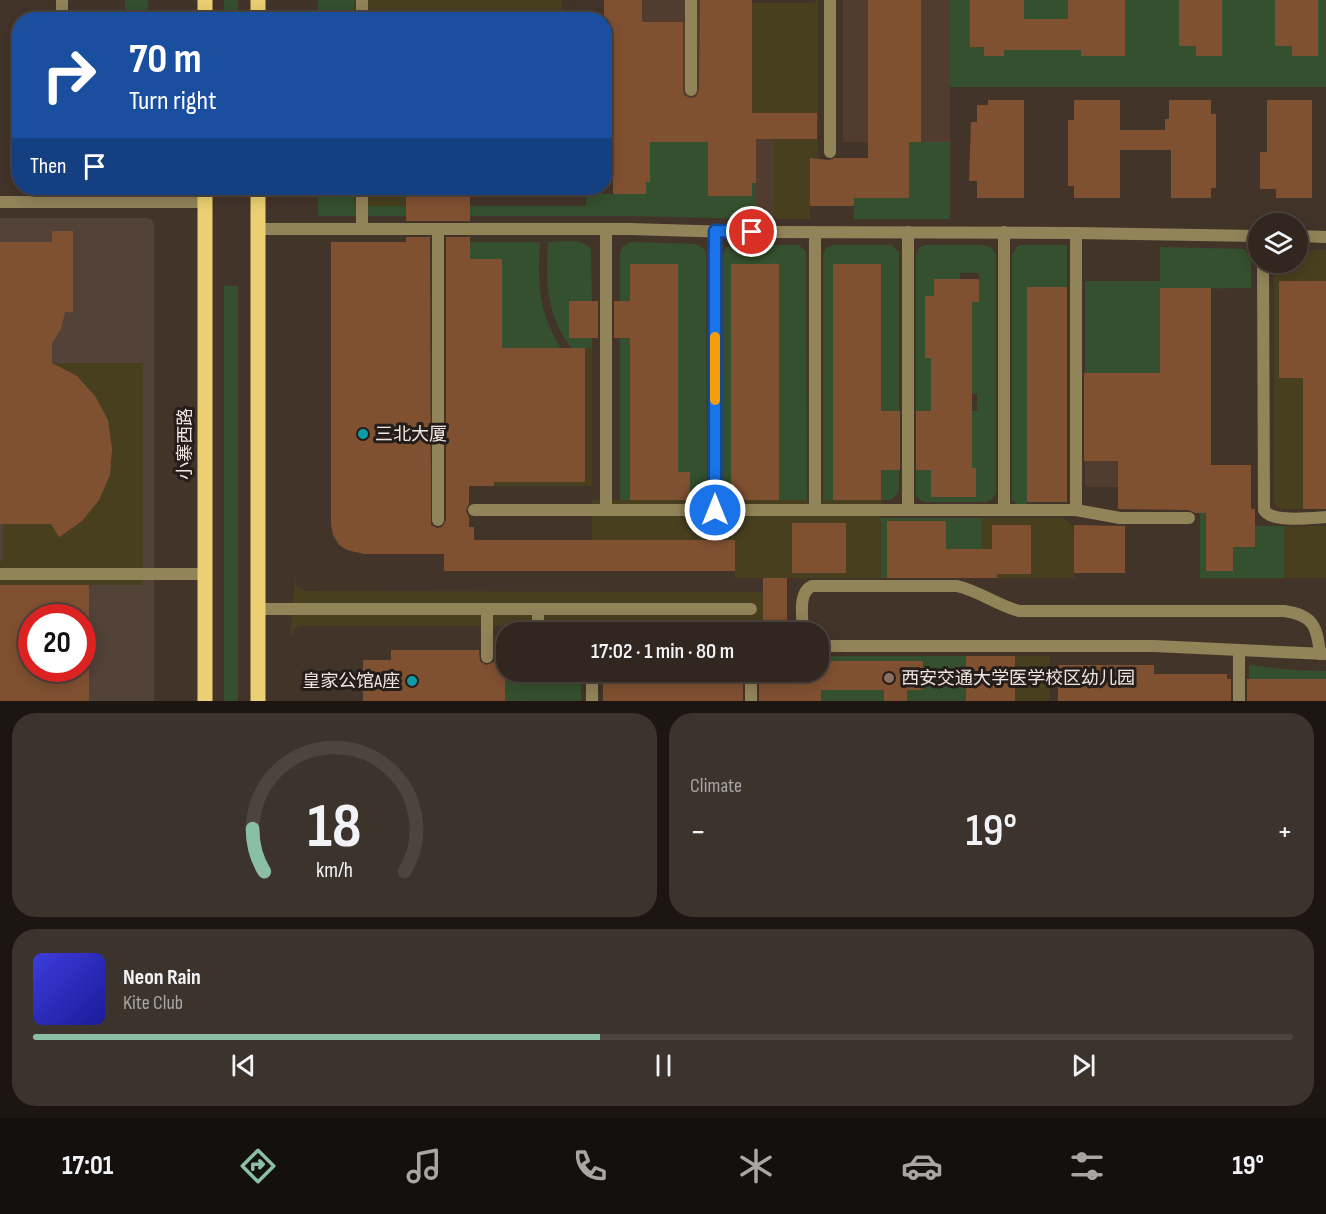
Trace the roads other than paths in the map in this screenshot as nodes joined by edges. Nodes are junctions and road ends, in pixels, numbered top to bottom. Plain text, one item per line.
1 (691, 0) edge
2 (830, 0) edge
3 (691, 90) dead end
4 (830, 152) dead end
5 (44, 195) edge
6 (205, 195) edge
7 (258, 195) edge
8 (362, 195) edge
9 (0, 202) edge
10 (44, 202) junction
11 (258, 229) junction
12 (362, 229) junction
13 (438, 229) junction
14 (606, 229) junction
15 (715, 231) junction
16 (815, 232) junction
17 (908, 232) junction
18 (1004, 232) junction
19 (1076, 232) junction
20 (1248, 236) edge
21 (1308, 236) edge
22 (1326, 237) edge
23 (1263, 273) edge
24 (474, 510) dead end
25 (606, 510) junction
26 (715, 510) junction
27 (815, 510) junction
28 (908, 510) junction
29 (1004, 510) junction
30 (1076, 510) junction
31 (1189, 518) dead end
32 (1326, 518) edge
33 (438, 520) dead end
34 (0, 574) edge
35 (205, 574) junction
36 (258, 609) junction
37 (487, 609) junction
38 (538, 609) junction
39 (751, 609) dead end
40 (538, 622) edge
41 (803, 622) edge
42 (829, 646) edge
43 (1239, 650) junction
44 (1323, 654) edge
45 (487, 657) dead end
46 (592, 682) edge
47 (751, 682) edge
48 (205, 701) edge
49 (258, 701) edge
50 (592, 701) edge
51 (751, 701) edge
52 (1239, 701) edge

1 - 3 street
2 - 4 street
5 - 10 street
6 - 10 street
6 - 35 main road, 小寨西路
7 - 11 main road
8 - 12 street
9 - 10 street
11 - 12 street
11 - 36 main road
12 - 13 street
13 - 14 street
13 - 33 street
14 - 15 street
14 - 25 street
15 - 16 street
15 - 26 street
16 - 17 street
16 - 27 street
17 - 18 street
17 - 28 street
18 - 19 street
18 - 29 street
19 - 20 street
19 - 30 street
21 - 22 street
23 - 32 street
24 - 25 street
25 - 26 street
26 - 27 street
27 - 28 street
28 - 29 street
29 - 30 street
30 - 31 street
34 - 35 street
35 - 48 main road, 小寨西路
36 - 37 street
36 - 49 main road
37 - 38 street
37 - 45 street
38 - 39 street
38 - 40 street
41 - 44 street
42 - 43 street
43 - 44 street
43 - 52 street
46 - 50 street
47 - 51 street

